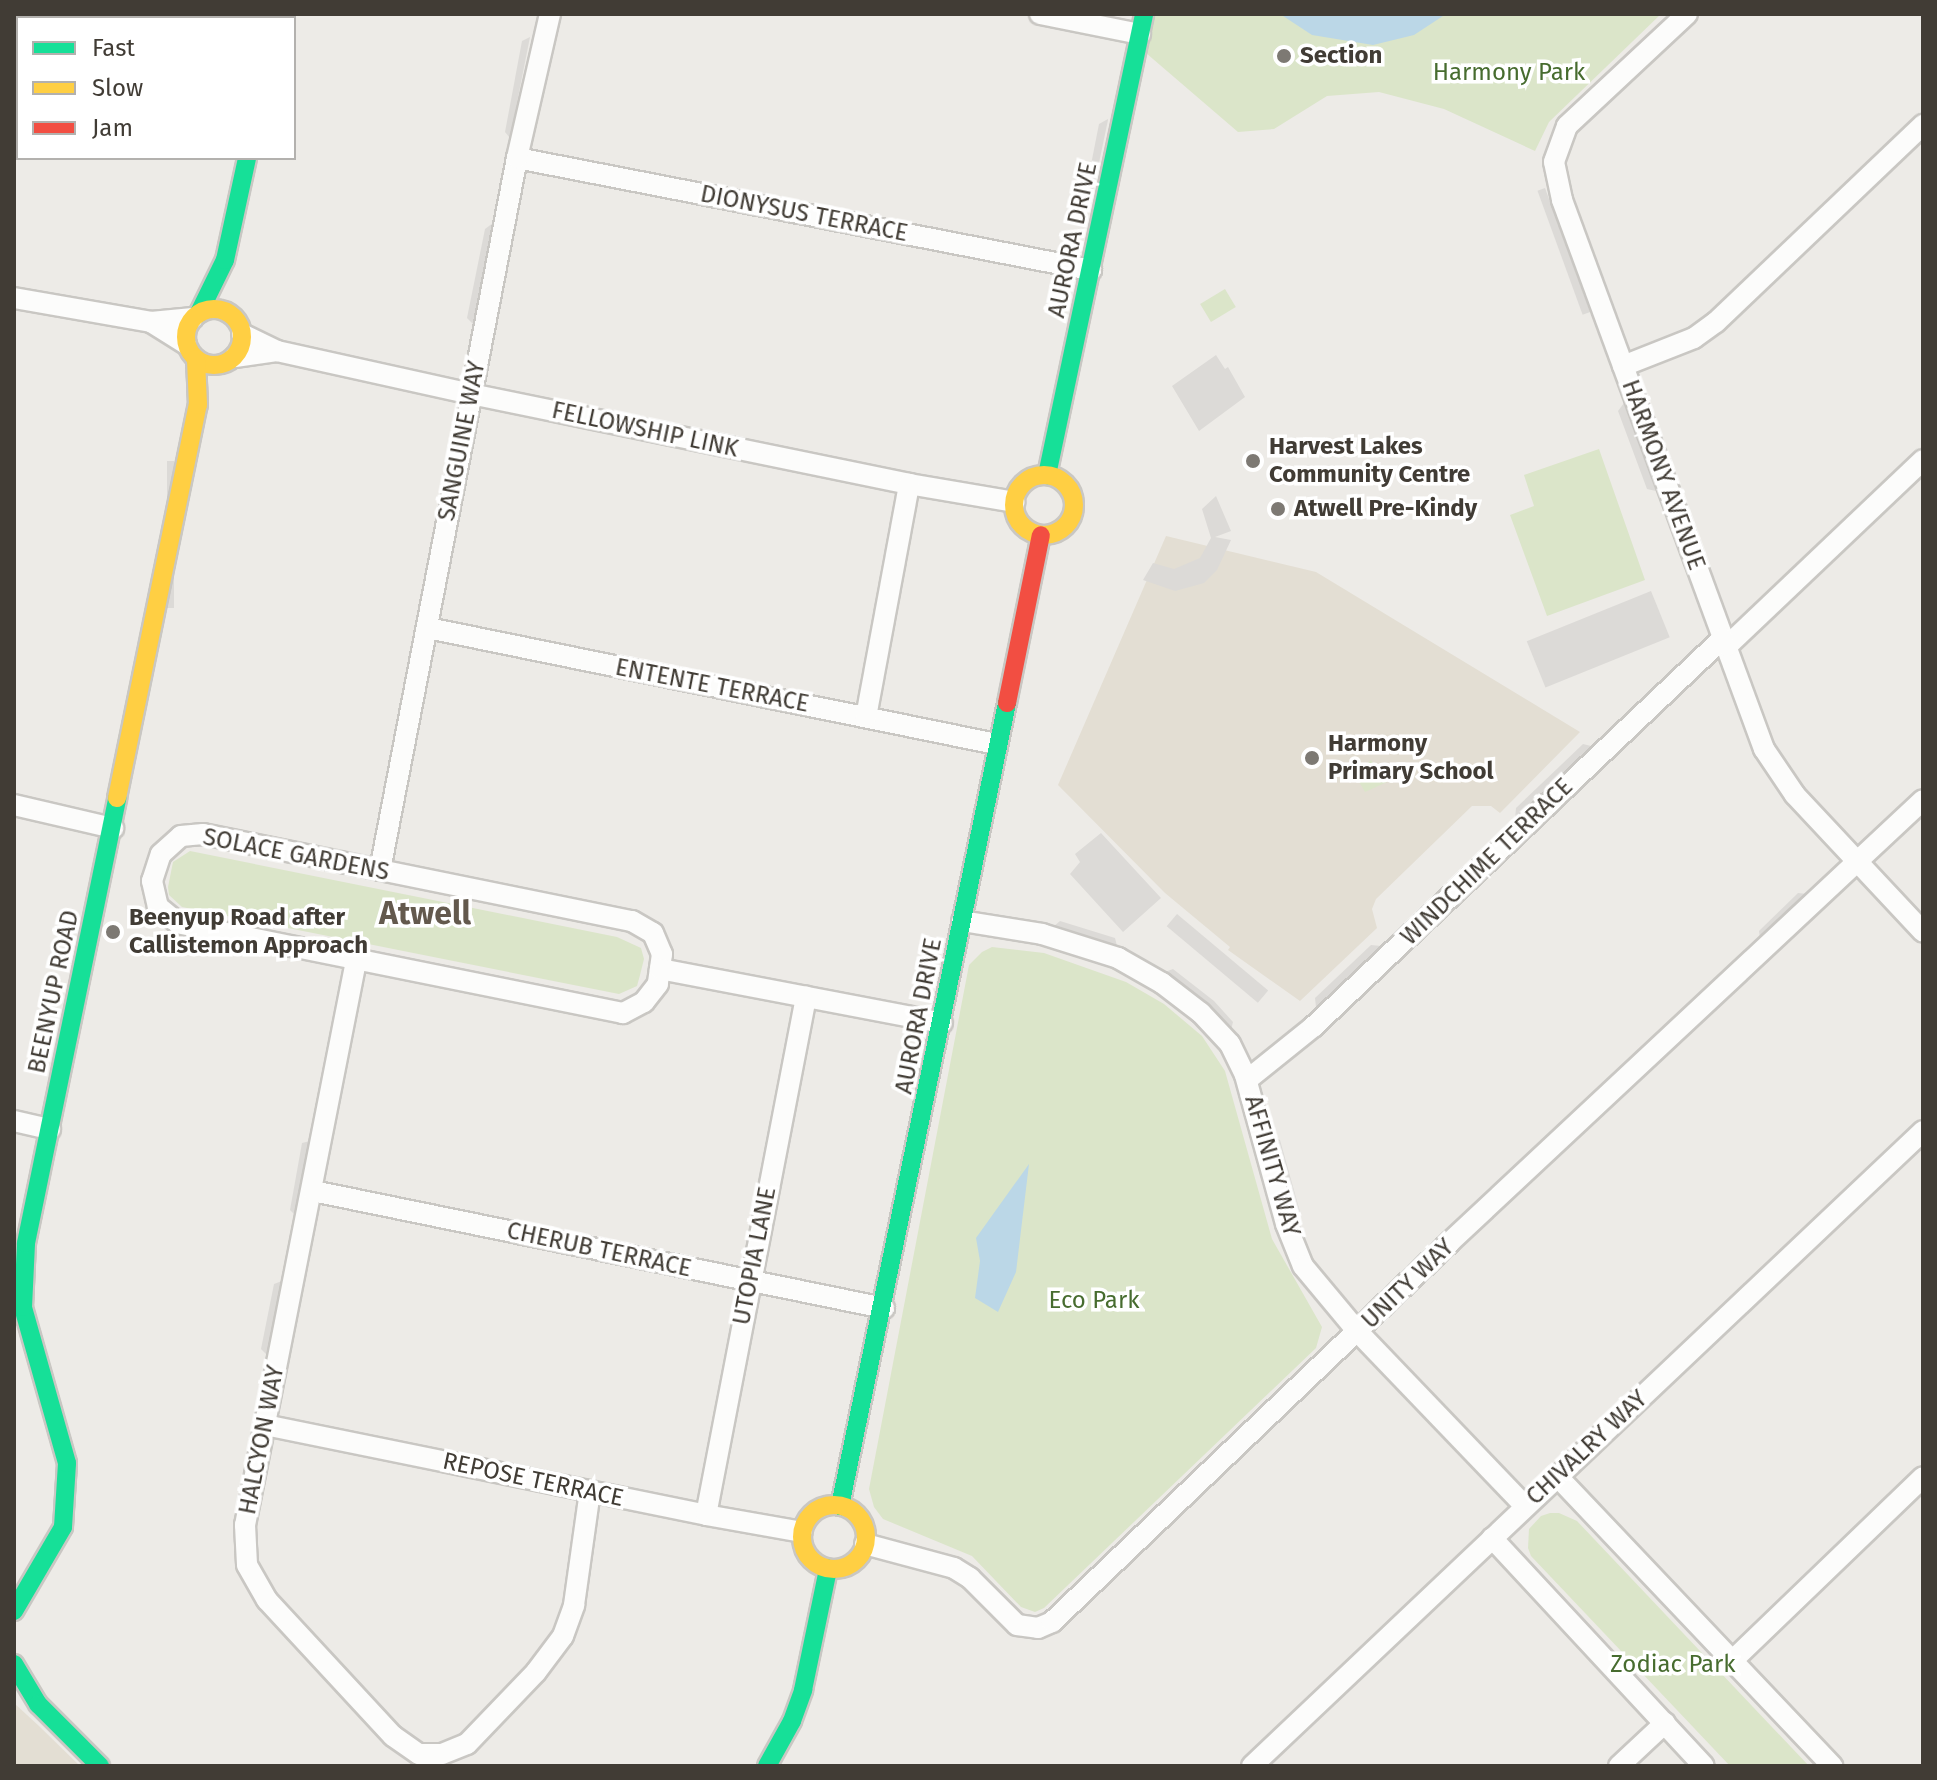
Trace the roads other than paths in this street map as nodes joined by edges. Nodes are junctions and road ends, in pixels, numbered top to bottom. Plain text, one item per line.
1 (550, 14) edge
2 (1040, 14) edge
3 (1687, 14) edge
4 (1142, 24) edge
5 (1923, 125) edge
6 (517, 158) junction
7 (247, 160) edge
8 (225, 260) junction
9 (1091, 270) junction
10 (14, 298) edge
11 (196, 315) junction
12 (151, 322) junction
13 (238, 325) junction
14 (277, 351) junction
15 (191, 352) junction
16 (228, 361) junction
17 (1623, 366) junction
18 (471, 394) junction
19 (198, 405) junction
20 (1923, 460) edge
21 (1047, 475) junction
22 (909, 484) junction
23 (1014, 502) junction
24 (1041, 535) junction
25 (428, 628) junction
26 (1725, 642) junction
27 (866, 717) junction
28 (996, 744) junction
29 (1923, 800) edge
30 (14, 805) edge
31 (113, 828) junction
32 (1858, 863) junction
33 (380, 870) junction
34 (962, 921) junction
35 (1923, 932) edge
36 (356, 961) junction
37 (660, 969) junction
38 (806, 997) junction
39 (942, 1023) junction
40 (1247, 1080) junction
41 (14, 1121) edge
42 (50, 1129) junction
43 (1923, 1131) edge
44 (313, 1191) junction
45 (750, 1281) junction
46 (884, 1308) junction
47 (1358, 1332) junction
48 (265, 1425) junction
49 (1557, 1476) junction
50 (1923, 1477) edge
51 (590, 1491) junction
52 (840, 1506) junction
53 (1525, 1506) junction
54 (706, 1515) junction
55 (802, 1532) junction
56 (1492, 1538) junction
57 (865, 1544) junction
58 (828, 1569) junction
59 (22, 1583) edge
60 (14, 1611) edge
61 (1732, 1661) junction
62 (14, 1664) edge
63 (14, 1690) edge
64 (38, 1704) junction
65 (1665, 1723) junction
66 (100, 1766) edge
67 (767, 1766) edge
68 (1252, 1766) edge
69 (1619, 1766) edge
70 (1704, 1766) edge
71 (1832, 1766) edge

1 - 6 street, SANGUINE WAY
2 - 4 street
3 - 17 street, HARMONY AVENUE
4 - 9 street, AURORA DRIVE
5 - 17 street
6 - 9 street, DIONYSUS TERRACE
6 - 18 street, SANGUINE WAY
7 - 8 street, BEENYUP ROAD
8 - 11 street, BEENYUP ROAD
8 - 13 street, BEENYUP ROAD
9 - 21 street, AURORA DRIVE
10 - 12 street
11 - 12 street
11 - 13 street
11 - 15 street, BEENYUP ROAD
12 - 15 street
13 - 14 street, FELLOWSHIP LINK
13 - 16 street, BEENYUP ROAD
14 - 16 street, FELLOWSHIP LINK
14 - 18 street, FELLOWSHIP LINK
15 - 16 street
15 - 19 street, BEENYUP ROAD
16 - 19 street, BEENYUP ROAD
17 - 26 street, HARMONY AVENUE
18 - 22 street, FELLOWSHIP LINK
18 - 25 street, SANGUINE WAY
19 - 31 street, BEENYUP ROAD
20 - 26 street, WINDCHIME TERRACE
21 - 23 street
21 - 24 street
22 - 23 street, FELLOWSHIP LINK
22 - 27 street
23 - 24 street
24 - 28 street, AURORA DRIVE
25 - 27 street, ENTENTE TERRACE
25 - 33 street, SANGUINE WAY
26 - 32 street, HARMONY AVENUE
26 - 40 street, WINDCHIME TERRACE
27 - 28 street, ENTENTE TERRACE
28 - 34 street, AURORA DRIVE
29 - 32 street, UNITY WAY
30 - 31 street
31 - 42 street, BEENYUP ROAD
32 - 35 street, HARMONY AVENUE
32 - 47 street, UNITY WAY
33 - 36 street, SOLACE GARDENS
33 - 37 street, SOLACE GARDENS
34 - 39 street, AURORA DRIVE
34 - 40 street, AFFINITY WAY
36 - 37 street, SOLACE GARDENS
36 - 44 street, HALCYON WAY
37 - 38 street
38 - 39 street
38 - 45 street, UTOPIA LANE
39 - 46 street, AURORA DRIVE
40 - 47 street, AFFINITY WAY
41 - 42 street
42 - 59 street, BEENYUP ROAD
43 - 49 street, CHIVALRY WAY
44 - 45 street, CHERUB TERRACE
44 - 48 street, HALCYON WAY
45 - 46 street, CHERUB TERRACE
45 - 54 street, UTOPIA LANE
46 - 52 street, AURORA DRIVE
47 - 53 street, AFFINITY WAY
47 - 57 street, UNITY WAY
48 - 51 street, REPOSE TERRACE
48 - 51 street, HALCYON WAY
49 - 53 street, CHIVALRY WAY
49 - 61 street
50 - 61 street
51 - 54 street, REPOSE TERRACE
52 - 55 street
52 - 57 street
53 - 56 street, CHIVALRY WAY
54 - 55 street, REPOSE TERRACE
55 - 58 street
56 - 65 street
56 - 68 street, CHIVALRY WAY
57 - 58 street
58 - 67 street
59 - 60 street, BEENYUP ROAD
61 - 71 street
62 - 64 street
63 - 64 street
64 - 66 street
65 - 69 street
65 - 70 street

